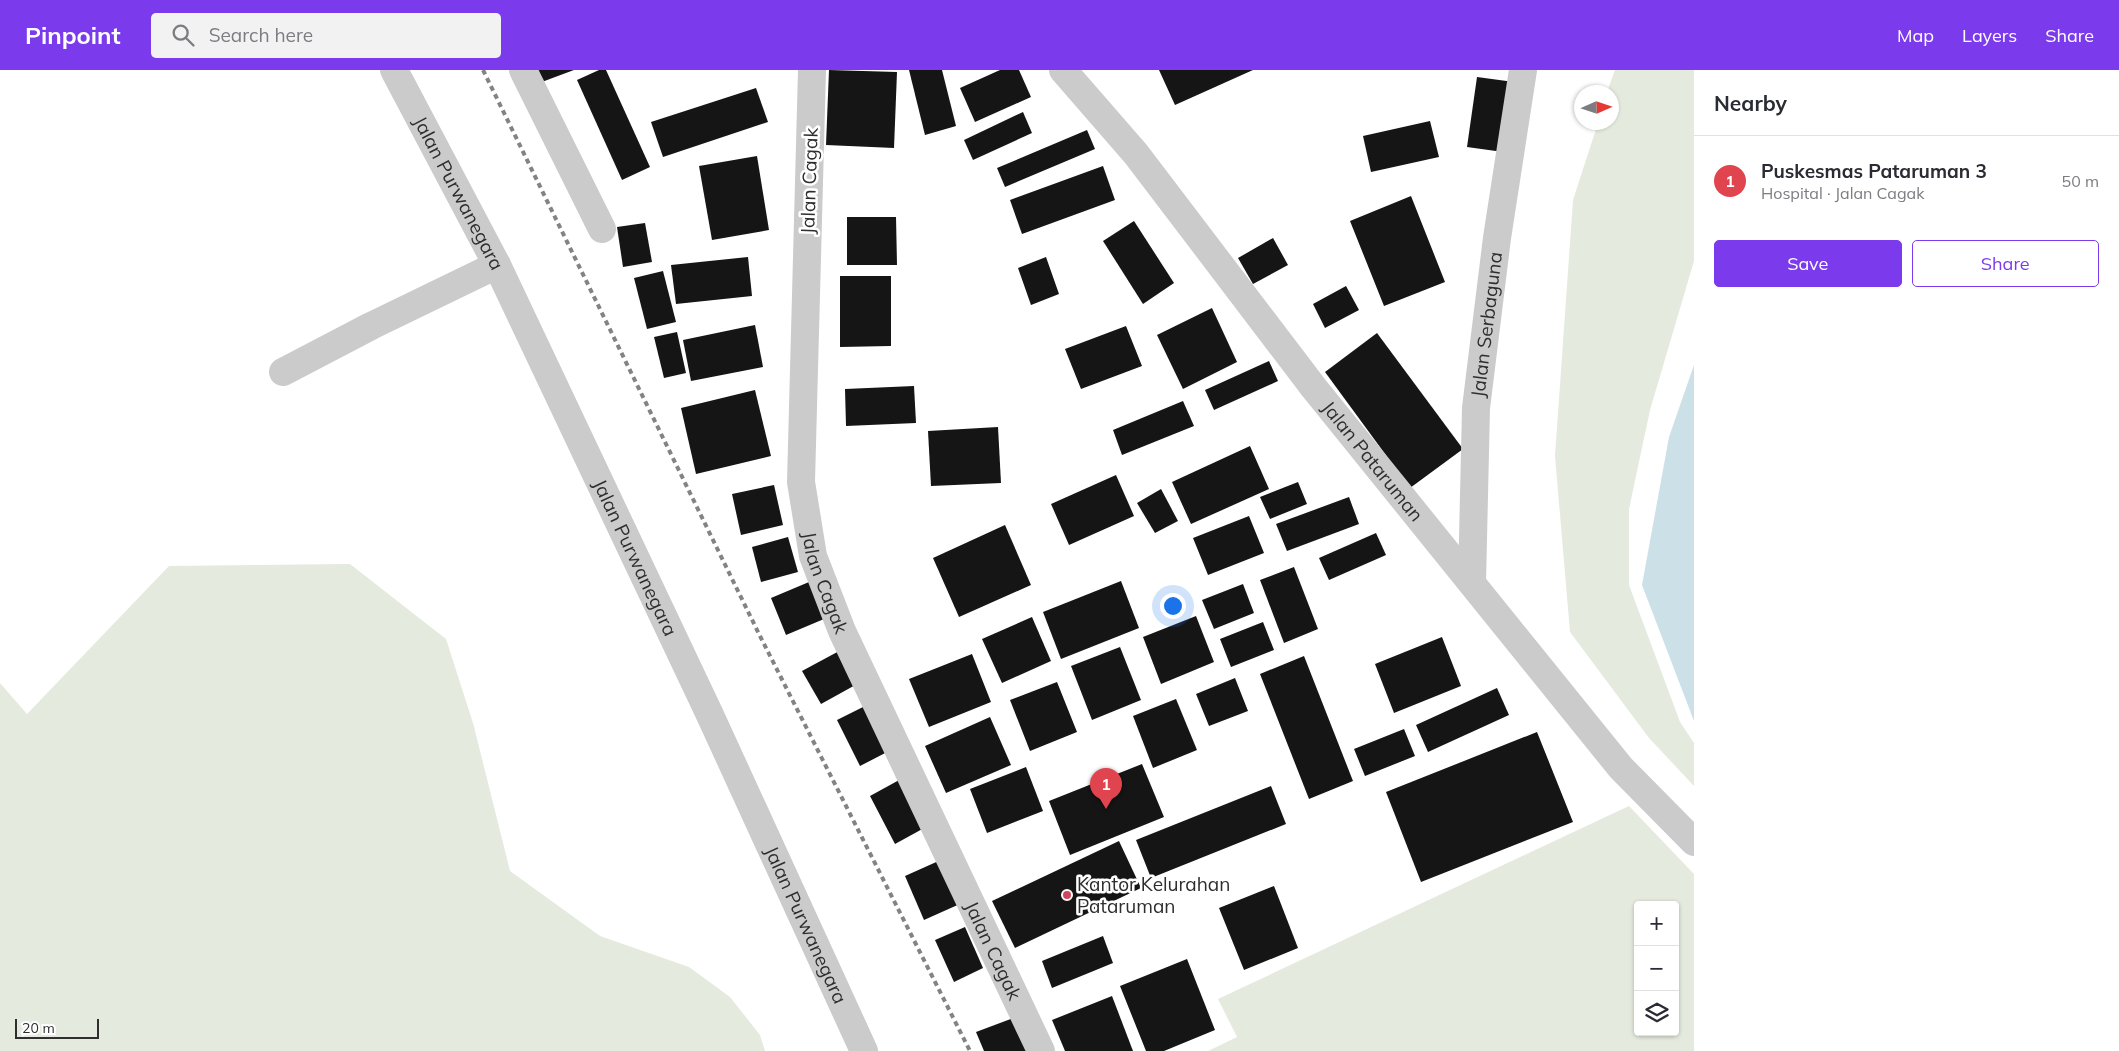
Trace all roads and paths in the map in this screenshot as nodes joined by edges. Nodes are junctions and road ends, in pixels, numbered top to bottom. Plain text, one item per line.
1 (394, 70) edge
2 (523, 70) edge
3 (812, 70) edge
4 (1063, 70) edge
5 (1522, 70) edge
6 (602, 229) dead end
7 (497, 265) junction
8 (283, 372) dead end
9 (1472, 583) junction
10 (1694, 842) edge
11 (864, 1051) edge
12 (1041, 1051) edge

1 - 7 street, Jalan Purwanegara
2 - 6 street
3 - 12 street, Jalan Cagak
4 - 9 street, Jalan Pataruman
5 - 9 street, Jalan Serbaguna
7 - 8 street
7 - 11 street, Jalan Purwanegara
9 - 10 street, Jalan Pataruman

